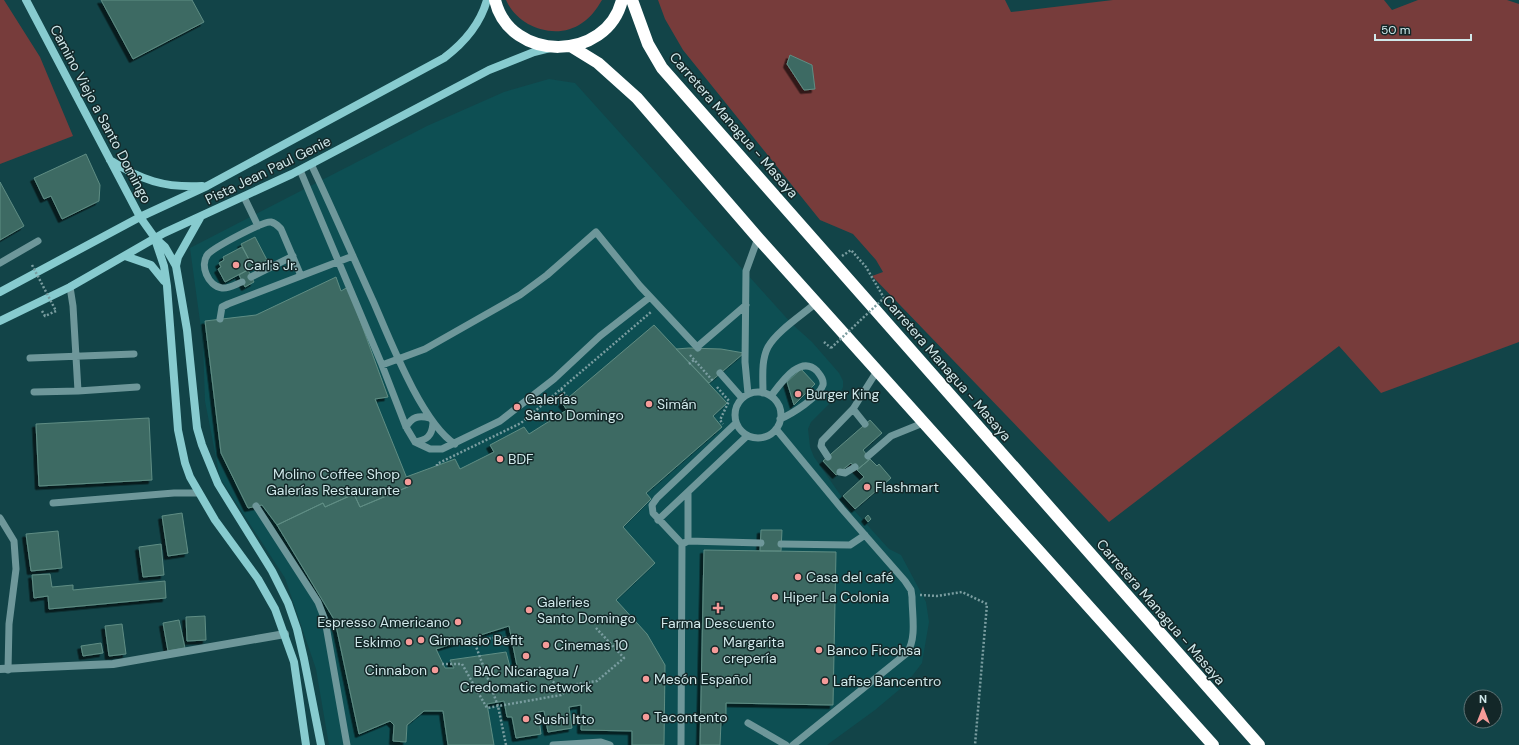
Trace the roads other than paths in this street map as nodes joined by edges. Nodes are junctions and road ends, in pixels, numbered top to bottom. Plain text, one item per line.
1 (26, 0) edge
2 (487, 0) edge
3 (495, 0) edge
4 (622, 0) edge
5 (632, 0) edge
6 (572, 47) junction
7 (550, 48) junction
8 (108, 159) junction
9 (311, 164) junction
10 (300, 170) junction
11 (207, 186) junction
12 (244, 197) junction
13 (140, 217) junction
14 (200, 218) junction
15 (258, 226) junction
16 (155, 238) junction
17 (758, 238) junction
18 (38, 241) dead end
19 (125, 256) junction
20 (293, 256) junction
21 (353, 256) junction
22 (339, 261) junction
23 (0, 263) edge
24 (176, 266) junction
25 (301, 276) junction
26 (251, 277) dead end
27 (242, 282) dead end
28 (167, 286) junction
29 (70, 287) junction
30 (0, 292) edge
31 (650, 297) junction
32 (816, 303) junction
33 (746, 305) junction
34 (220, 319) dead end
35 (0, 320) edge
36 (134, 354) dead end
37 (77, 357) junction
38 (30, 358) dead end
39 (399, 360) junction
40 (382, 365) junction
41 (878, 371) junction
42 (720, 374) dead end
43 (137, 387) dead end
44 (78, 391) junction
45 (34, 392) dead end
46 (763, 393) junction
47 (745, 396) junction
48 (771, 396) junction
49 (853, 409) junction
50 (780, 419) junction
51 (432, 421) junction
52 (736, 423) junction
53 (923, 423) junction
54 (865, 424) dead end
55 (406, 427) junction
56 (776, 429) junction
57 (747, 436) junction
58 (415, 442) junction
59 (455, 444) junction
60 (868, 456) dead end
61 (828, 457) dead end
62 (855, 467) dead end
63 (840, 472) dead end
64 (199, 493) junction
65 (688, 493) junction
66 (53, 503) dead end
67 (256, 506) dead end
68 (0, 518) edge
69 (658, 520) junction
70 (865, 535) junction
71 (685, 543) junction
72 (761, 543) dead end
73 (781, 544) dead end
74 (285, 634) junction
75 (4, 670) edge
76 (748, 723) dead end
77 (1212, 744) edge
78 (306, 745) edge
79 (321, 745) edge
80 (348, 745) edge
81 (553, 745) edge
82 (610, 745) edge
83 (681, 745) edge
84 (786, 745) edge
85 (793, 745) edge
86 (1259, 745) edge

1 - 8 main road, Camino Viejo a Santo Domingo
2 - 11 main road, Pista Jean Paul Genie
3 - 7 highway
4 - 6 highway
5 - 86 highway, Carretera Managua - Masaya
6 - 7 highway
6 - 17 highway
7 - 9 main road, Pista Jean Paul Genie
8 - 11 main road
8 - 13 main road, Camino Viejo a Santo Domingo
9 - 10 main road, Pista Jean Paul Genie
9 - 21 lane
10 - 12 main road, Pista Jean Paul Genie
10 - 22 lane
11 - 13 main road, Pista Jean Paul Genie
12 - 14 main road, Pista Jean Paul Genie
12 - 15 lane
13 - 16 main road, Camino Viejo a Santo Domingo
13 - 30 main road, Pista Jean Paul Genie
14 - 16 main road, Pista Jean Paul Genie
14 - 24 main road
15 - 20 lane
15 - 27 lane
16 - 19 main road, Pista Jean Paul Genie
16 - 24 main road, Camino Viejo a Santo Domingo
16 - 28 main road, Camino Viejo a Santo Domingo
17 - 32 highway
17 - 33 lane
18 - 23 lane
19 - 28 main road
19 - 29 main road, Pista Jean Paul Genie
20 - 25 lane
20 - 26 lane
21 - 22 lane
21 - 39 lane
22 - 25 lane
22 - 40 lane
24 - 79 main road, Camino Viejo a Santo Domingo
25 - 34 lane
28 - 64 main road, Camino Viejo a Santo Domingo
29 - 35 main road, Pista Jean Paul Genie
29 - 37 lane
31 - 33 lane
31 - 39 lane
31 - 59 lane
32 - 41 highway
32 - 46 lane
33 - 47 lane
36 - 37 lane
37 - 38 lane
37 - 44 lane
39 - 40 lane
39 - 51 lane
40 - 55 lane
41 - 49 lane
41 - 53 highway
42 - 47 lane
43 - 44 lane
44 - 45 lane
46 - 47 lane
46 - 48 lane
47 - 52 lane
48 - 50 lane
48 - 50 lane
49 - 54 lane
49 - 61 lane
50 - 56 lane
51 - 55 lane
51 - 58 lane
51 - 59 lane
52 - 57 lane
52 - 69 lane
53 - 60 lane
53 - 77 highway
55 - 58 lane
56 - 57 lane
56 - 70 lane
57 - 65 lane
58 - 59 lane
62 - 63 lane
64 - 66 lane
64 - 74 main road, Camino Viejo a Santo Domingo
65 - 69 lane
65 - 71 lane
67 - 80 lane
68 - 75 lane
69 - 71 lane
70 - 73 lane
70 - 85 lane
71 - 72 lane
71 - 83 lane
74 - 75 street
74 - 78 main road, Camino Viejo a Santo Domingo
76 - 84 lane
81 - 82 lane

